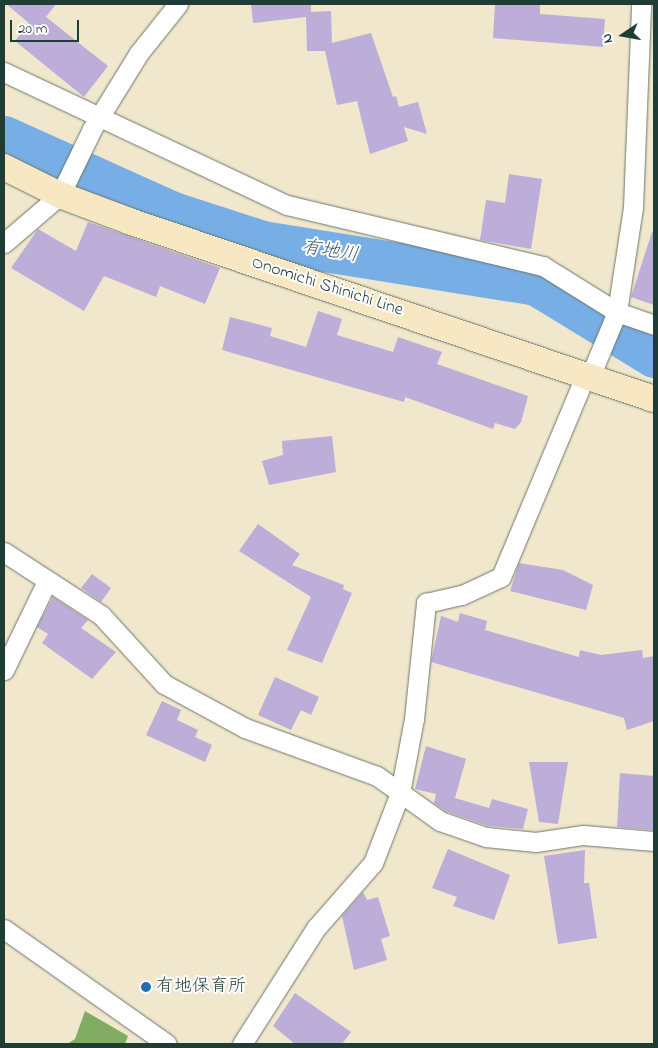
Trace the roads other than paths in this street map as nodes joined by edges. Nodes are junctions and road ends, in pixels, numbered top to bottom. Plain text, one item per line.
1 (178, 4) edge
2 (640, 4) edge
3 (4, 72) edge
4 (95, 125) junction
5 (4, 166) edge
6 (63, 190) junction
7 (4, 243) edge
8 (617, 312) junction
9 (654, 325) edge
10 (590, 371) junction
11 (654, 399) edge
12 (4, 552) edge
13 (46, 581) junction
14 (4, 670) edge
15 (400, 793) junction
16 (654, 841) edge
17 (4, 929) edge
18 (167, 1044) edge
19 (242, 1044) edge

1 - 4 street
2 - 8 street
3 - 4 street
4 - 6 street
4 - 8 street
5 - 6 main road, Onomichi Shinichi Line
6 - 7 street
6 - 10 main road, Onomichi Shinichi Line
8 - 9 street
8 - 10 street
10 - 11 main road, Onomichi Shinichi Line
10 - 15 street
12 - 13 street
13 - 14 street
13 - 15 street
15 - 16 street
15 - 19 street
17 - 18 street

